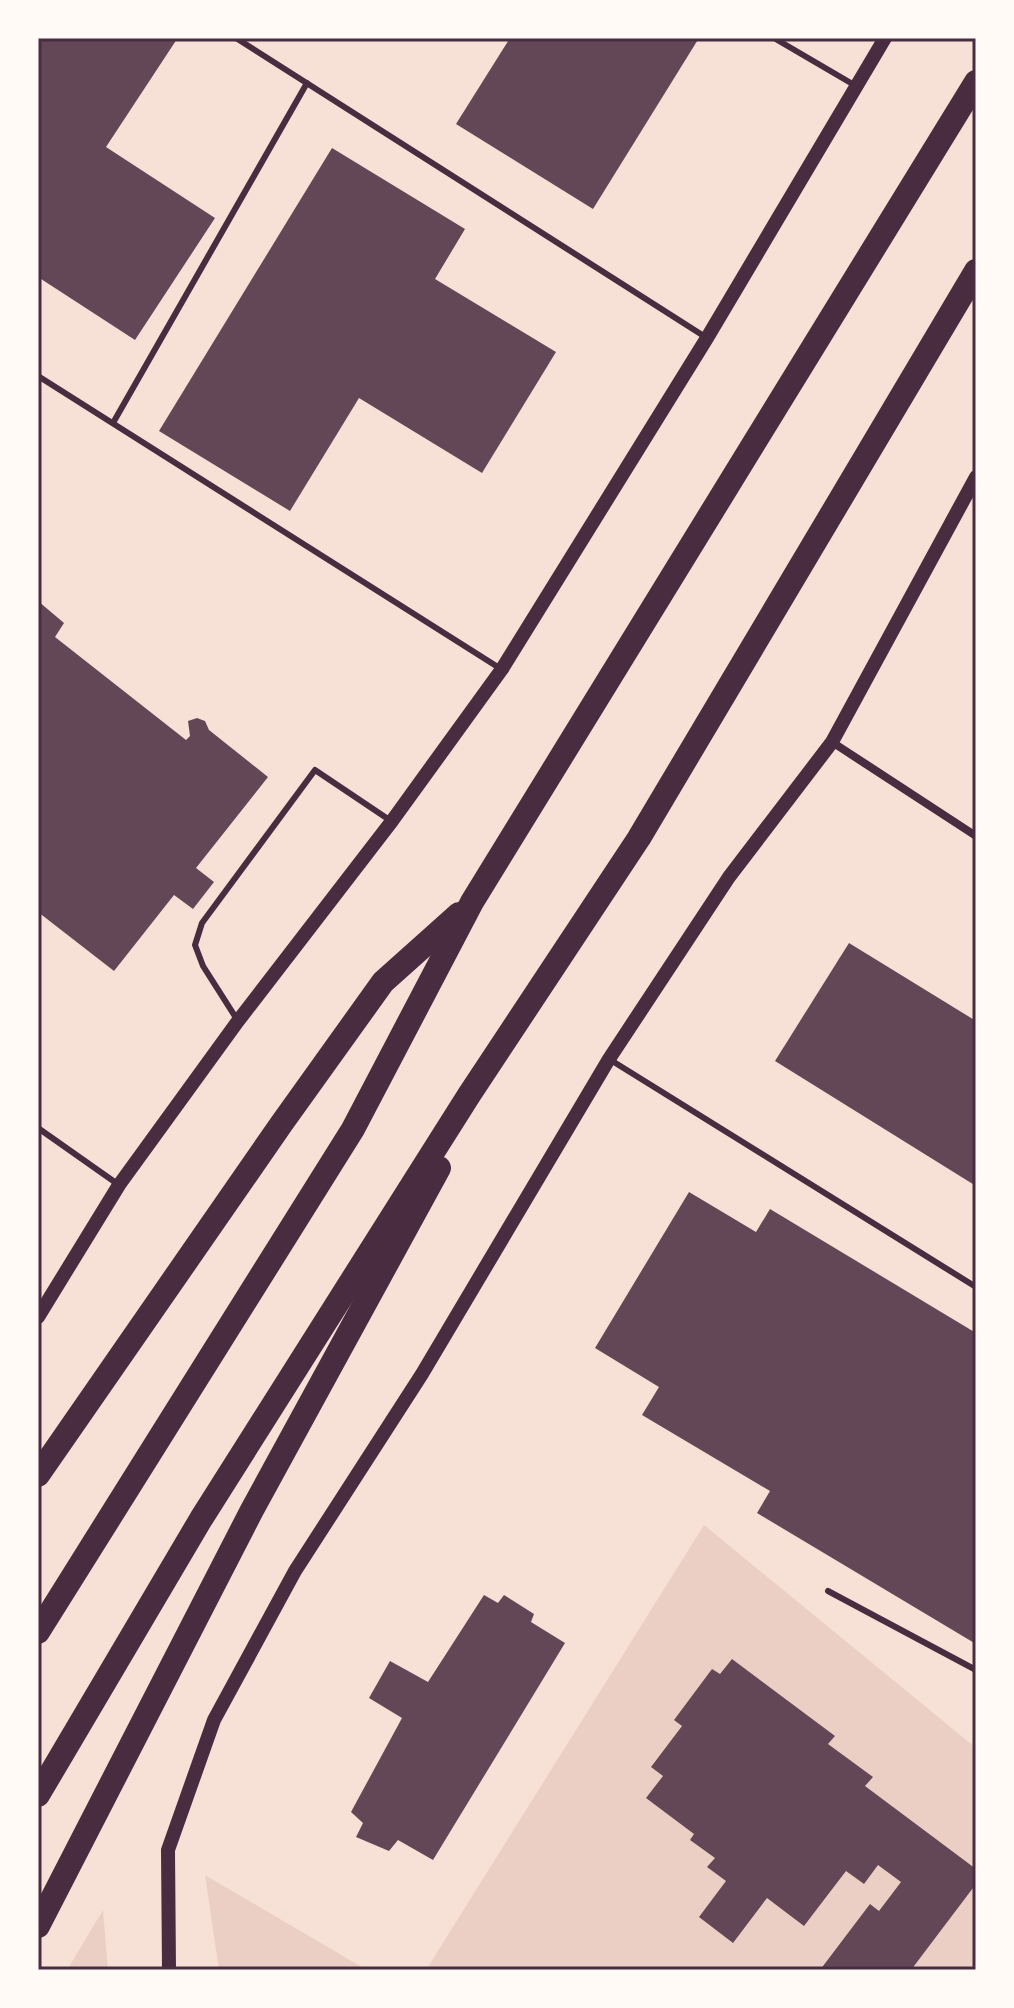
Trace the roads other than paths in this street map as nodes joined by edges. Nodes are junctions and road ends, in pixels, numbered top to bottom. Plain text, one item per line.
1 (236, 38) edge
2 (774, 38) edge
3 (885, 38) edge
4 (976, 82) edge
5 (307, 83) junction
6 (856, 86) junction
7 (976, 271) edge
8 (707, 338) junction
9 (38, 376) edge
10 (113, 423) junction
11 (976, 477) edge
12 (502, 669) junction
13 (832, 742) junction
14 (392, 821) junction
15 (976, 836) edge
16 (472, 902) junction
17 (238, 1021) junction
18 (609, 1059) junction
19 (469, 1095) junction
20 (38, 1128) edge
21 (119, 1185) junction
22 (976, 1287) edge
23 (38, 1317) edge
24 (38, 1475) edge
25 (828, 1591) dead end
26 (38, 1632) edge
27 (976, 1670) edge
28 (38, 1795) edge
29 (38, 1926) edge
30 (169, 1970) edge

1 - 5 lane
2 - 6 lane
3 - 6 street
4 - 16 highway
5 - 8 lane
5 - 10 lane
6 - 8 street
7 - 19 highway
8 - 12 street
9 - 10 lane
10 - 12 lane
11 - 13 street
12 - 14 street
13 - 15 street
13 - 18 street
14 - 17 street
14 - 17 lane
16 - 24 highway
16 - 26 highway
17 - 21 street
18 - 22 lane
18 - 30 street
19 - 28 highway
19 - 29 highway
20 - 21 lane
21 - 23 street
25 - 27 lane

